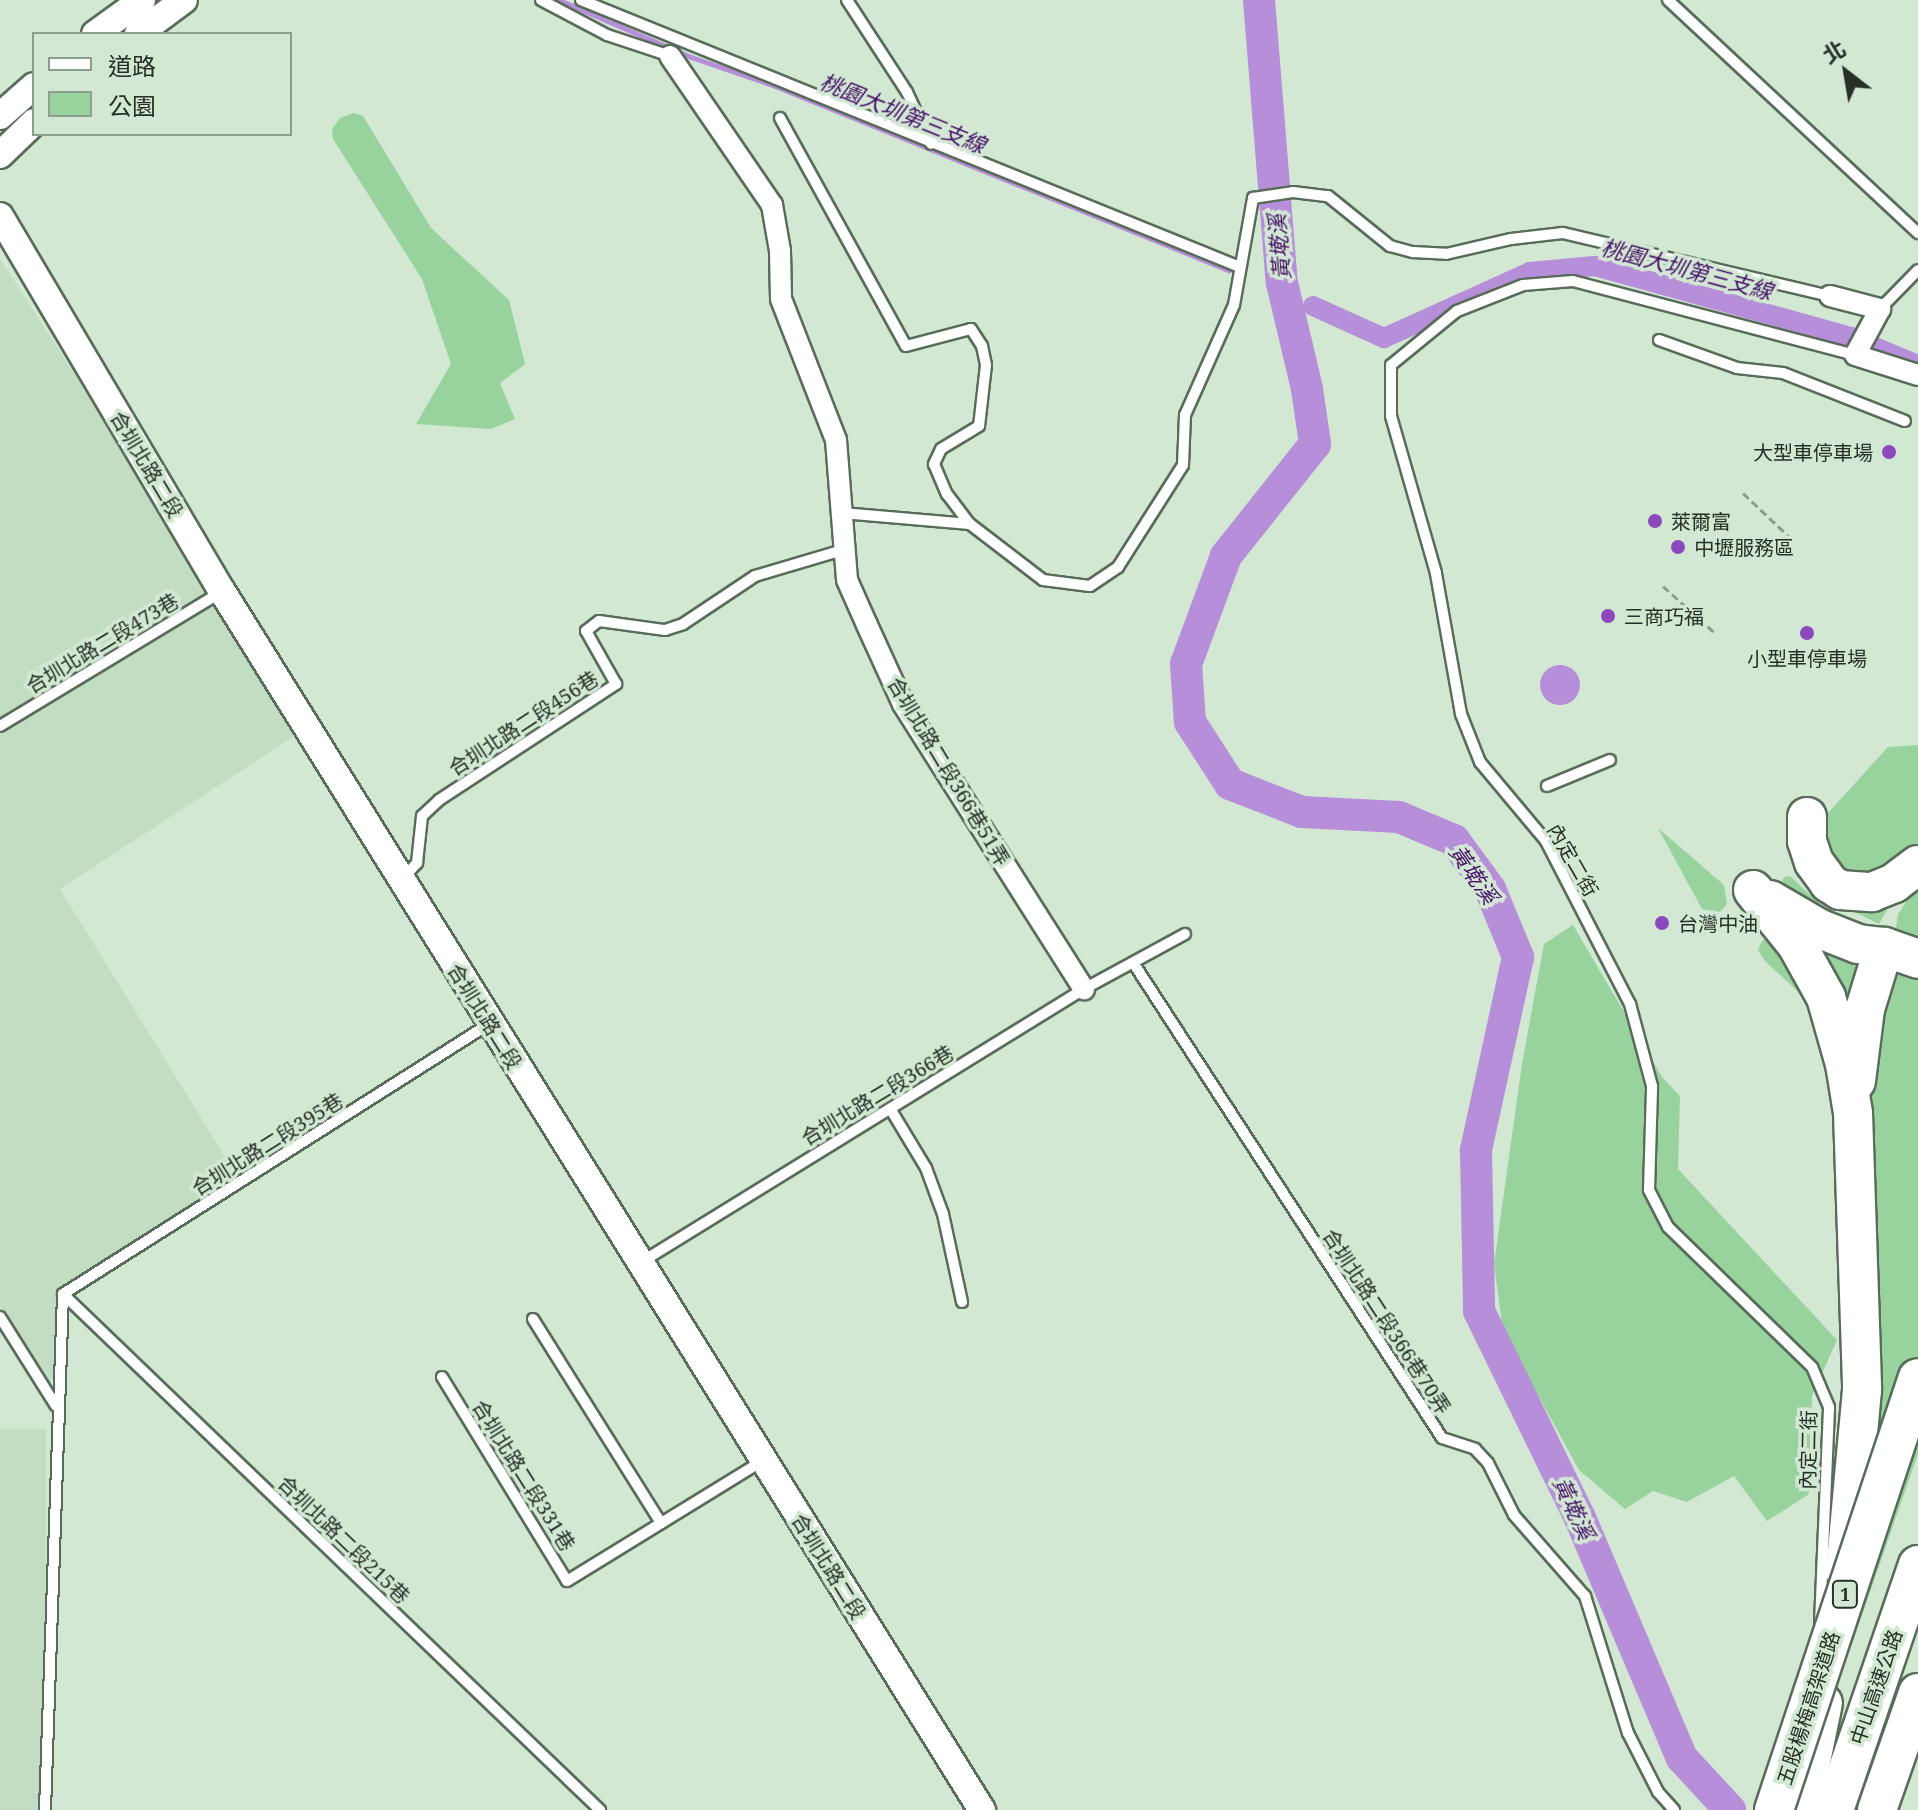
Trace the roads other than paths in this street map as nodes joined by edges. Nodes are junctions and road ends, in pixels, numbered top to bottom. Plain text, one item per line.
1 (142, 0) edge
2 (184, 0) edge
3 (541, 0) edge
4 (581, 0) edge
5 (847, 0) edge
6 (1668, 0) edge
7 (98, 32) edge
8 (141, 32) edge
9 (672, 48) junction
10 (32, 88) edge
11 (0, 116) edge
12 (780, 118) dead end
13 (32, 124) edge
14 (931, 144) junction
15 (0, 155) edge
16 (0, 216) edge
17 (1918, 233) edge
18 (1240, 267) junction
19 (1918, 270) edge
20 (1830, 296) joint
21 (1877, 313) junction
22 (1659, 340) dead end
23 (1857, 350) junction
24 (1918, 375) edge
25 (1905, 421) dead end
26 (842, 513) junction
27 (970, 524) junction
28 (847, 549) junction
29 (222, 591) junction
30 (0, 726) edge
31 (1610, 760) dead end
32 (1547, 786) dead end
33 (1918, 865) edge
34 (402, 880) junction
35 (1185, 934) dead end
36 (1901, 953) edge
37 (1134, 964) junction
38 (1084, 989) junction
39 (489, 1024) junction
40 (891, 1110) junction
41 (1853, 1113) junction
42 (641, 1262) junction
43 (63, 1294) junction
44 (962, 1302) dead end
45 (0, 1317) edge
46 (533, 1319) dead end
47 (442, 1377) dead end
48 (1918, 1378) edge
49 (57, 1407) junction
50 (764, 1460) junction
51 (661, 1523) junction
52 (1918, 1565) edge
53 (1918, 1693) edge
54 (1918, 1764) edge
55 (45, 1810) edge
56 (600, 1810) edge
57 (982, 1810) edge
58 (1674, 1810) edge
59 (1771, 1810) edge
60 (1801, 1810) edge
61 (1834, 1810) edge
62 (1877, 1810) edge
63 (1892, 1810) edge

1 - 7 street
2 - 8 street
3 - 9 lane
4 - 9 lane
5 - 14 lane
6 - 17 lane
9 - 14 lane
9 - 26 street, 合圳北路二段366巷51弄
10 - 11 street
12 - 27 lane
13 - 15 street
14 - 18 lane
16 - 29 street, 合圳北路二段
18 - 20 lane
18 - 27 lane
19 - 21 lane
20 - 21 street
21 - 23 street
22 - 25 lane
23 - 24 street
23 - 59 lane, 內定二街
26 - 27 lane
26 - 28 street, 合圳北路二段366巷51弄
28 - 34 lane, 合圳北路二段456巷
28 - 38 street, 合圳北路二段366巷51弄
29 - 30 lane, 合圳北路二段473巷
29 - 34 street, 合圳北路二段
31 - 32 lane
33 - 36 highway
34 - 39 street, 合圳北路二段
35 - 37 lane, 合圳北路二段366巷
36 - 41 highway
36 - 41 highway
37 - 38 lane, 合圳北路二段366巷
37 - 58 lane, 合圳北路二段366巷70弄
38 - 40 lane, 合圳北路二段366巷
39 - 42 street, 合圳北路二段
39 - 43 lane, 合圳北路二段395巷
40 - 42 lane, 合圳北路二段366巷
40 - 44 lane
41 - 60 highway
42 - 50 street, 合圳北路二段
43 - 49 lane
43 - 56 lane, 合圳北路二段215巷
45 - 49 lane
46 - 51 lane
47 - 51 lane, 合圳北路二段331巷
48 - 59 highway, 五股楊梅高架道路 / 1, bridge
49 - 55 lane
50 - 51 lane, 合圳北路二段331巷
50 - 57 street, 合圳北路二段
52 - 61 highway, 中山高速公路
53 - 62 highway, 中山高速公路
54 - 63 highway

